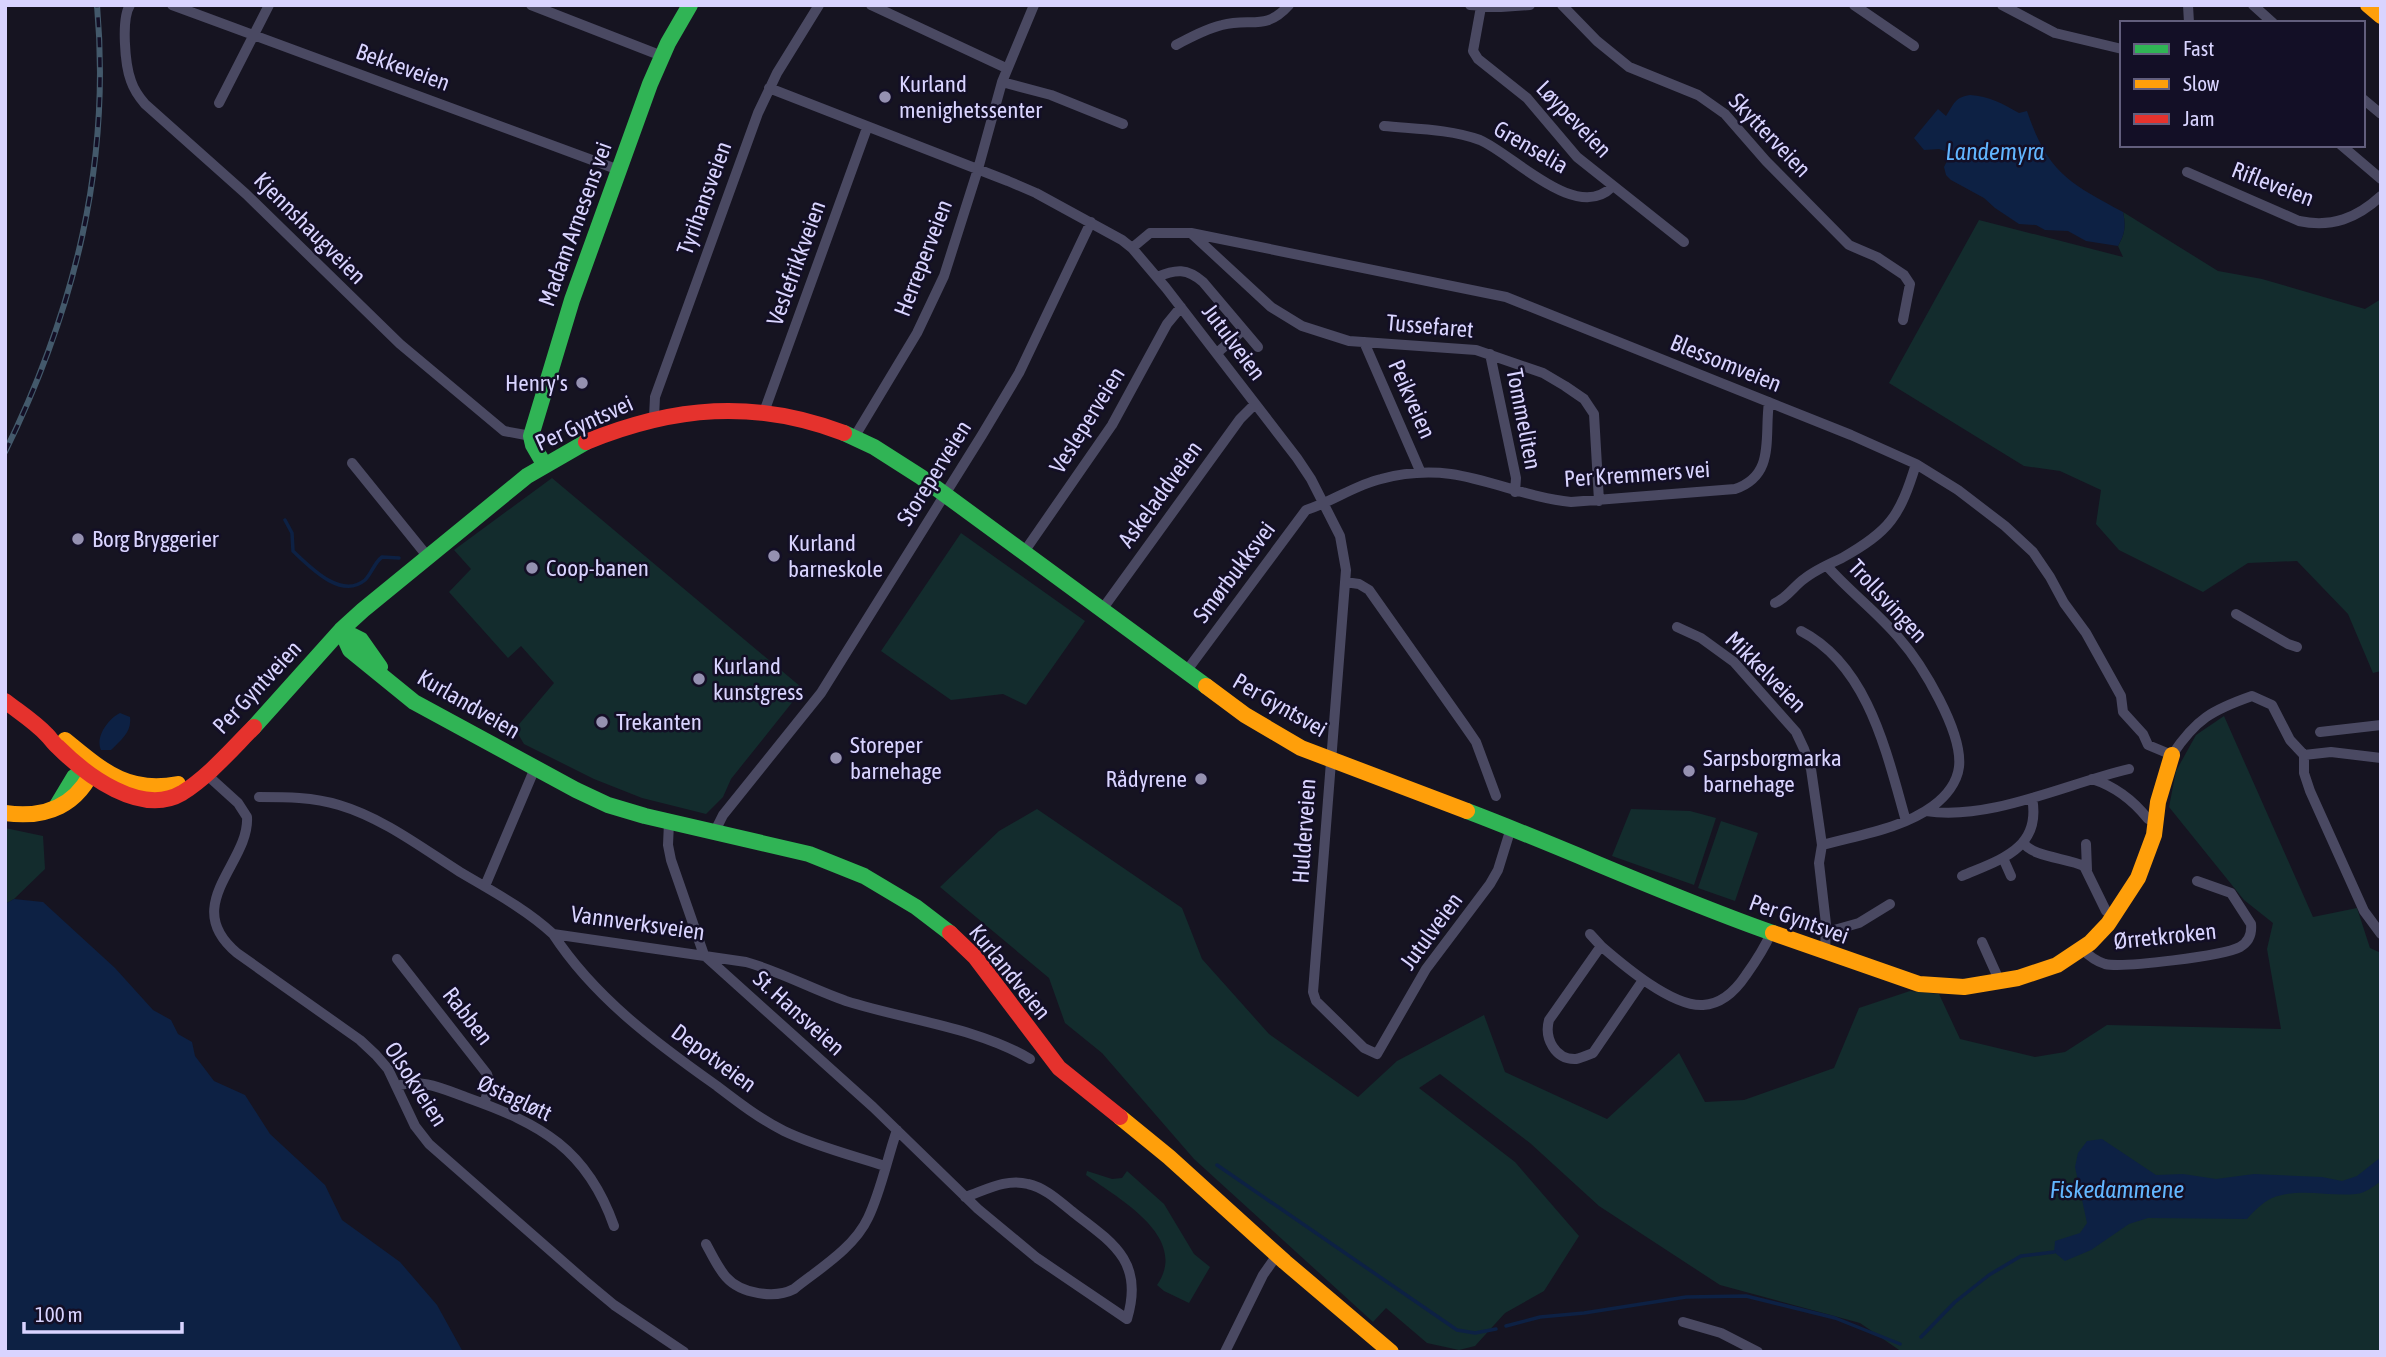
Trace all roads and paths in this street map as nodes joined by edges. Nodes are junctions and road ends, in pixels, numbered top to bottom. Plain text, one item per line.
1 (130, 5) edge
2 (172, 5) edge
3 (269, 5) edge
4 (531, 5) edge
5 (690, 5) edge
6 (819, 5) edge
7 (871, 5) edge
8 (1034, 5) edge
9 (1289, 5) edge
10 (1530, 5) edge
11 (1562, 5) edge
12 (1854, 5) edge
13 (2002, 5) edge
14 (2253, 5) edge
15 (2368, 5) edge
16 (1475, 6) edge
17 (2381, 16) edge
18 (2271, 21) edge
19 (254, 35) junction
20 (1176, 45) dead end
21 (1914, 46) dead end
22 (2120, 49) edge
23 (662, 56) junction
24 (1006, 68) junction
25 (1002, 82) junction
26 (769, 88) junction
27 (2365, 101) edge
28 (219, 103) dead end
29 (2381, 114) edge
30 (1124, 124) dead end
31 (1384, 126) dead end
32 (867, 128) junction
33 (2343, 147) edge
34 (978, 169) junction
35 (620, 170) junction
36 (2187, 172) dead end
37 (2381, 178) edge
38 (1612, 187) junction
39 (2381, 196) edge
40 (1091, 222) junction
41 (1191, 233) junction
42 (1684, 242) dead end
43 (1132, 248) junction
44 (1157, 277) junction
45 (1181, 307) junction
46 (1903, 320) dead end
47 (1242, 331) junction
48 (1364, 342) junction
49 (1258, 347) dead end
50 (1217, 353) junction
51 (1490, 354) junction
52 (1769, 402) junction
53 (1255, 404) junction
54 (764, 412) junction
55 (654, 416) junction
56 (531, 436) junction
57 (855, 436) junction
58 (352, 463) dead end
59 (544, 464) junction
60 (1916, 464) junction
61 (1421, 473) junction
62 (1515, 492) junction
63 (945, 494) junction
64 (1599, 501) junction
65 (1323, 505) junction
66 (1024, 552) junction
67 (428, 557) junction
68 (1827, 566) junction
69 (1345, 582) junction
70 (1775, 603) dead end
71 (1101, 611) junction
72 (2236, 614) dead end
73 (1677, 627) dead end
74 (341, 630) junction
75 (1801, 631) dead end
76 (2297, 647) dead end
77 (1185, 673) junction
78 (5, 701) edge
79 (2381, 725) edge
80 (2320, 732) dead end
81 (2172, 754) junction
82 (2304, 755) junction
83 (2381, 758) edge
84 (1330, 760) junction
85 (535, 768) junction
86 (90, 769) junction
87 (2129, 769) dead end
88 (205, 774) junction
89 (2092, 779) junction
90 (1496, 796) dead end
91 (260, 797) dead end
92 (2032, 798) junction
93 (1926, 811) junction
94 (5, 813) edge
95 (2148, 818) dead end
96 (1906, 821) junction
97 (669, 822) junction
98 (1511, 828) junction
99 (714, 833) junction
100 (2024, 842) junction
101 (2086, 844) dead end
102 (1822, 845) junction
103 (2003, 858) junction
104 (2087, 870) junction
105 (1962, 876) dead end
106 (2011, 876) dead end
107 (2197, 881) dead end
108 (485, 886) junction
109 (1890, 904) dead end
110 (2106, 911) dead end
111 (1827, 932) junction
112 (1771, 933) junction
113 (553, 934) junction
114 (1590, 934) dead end
115 (2381, 934) edge
116 (1982, 942) dead end
117 (1601, 946) junction
118 (2082, 949) junction
119 (1825, 952) junction
120 (704, 955) junction
121 (397, 959) dead end
122 (1643, 980) junction
123 (2000, 982) junction
124 (1377, 1054) joint
125 (1030, 1059) dead end
126 (396, 1086) junction
127 (484, 1104) junction
128 (897, 1130) junction
129 (884, 1166) junction
130 (965, 1197) junction
131 (614, 1226) dead end
132 (706, 1244) dead end
133 (1277, 1255) junction
134 (1683, 1322) dead end
135 (684, 1352) edge
136 (1225, 1352) edge
137 (1391, 1352) edge
138 (1758, 1352) edge

1 - 56 street, Kjennshaugveien
2 - 19 street, Bekkeveien
3 - 19 street
4 - 23 street
5 - 23 street, Madam Arnesens vei
6 - 26 street, Tyrihansveien
7 - 24 street
8 - 24 street, Herreperveien
9 - 20 street
10 - 16 street
11 - 46 street, Skytterveien
12 - 21 street
13 - 22 street
14 - 18 street
15 - 17 street
16 - 38 street, Løypeveien
19 - 28 street
19 - 35 street, Bekkeveien
23 - 35 street, Madam Arnesens vei
24 - 25 street, Herreperveien
25 - 30 street
25 - 34 street, Herreperveien
26 - 32 street, Jutulveien
26 - 55 street, Tyrihansveien
27 - 29 street
31 - 38 street, Grenselia
32 - 34 street, Jutulveien
32 - 54 street, Veslefrikkveien
33 - 37 street
34 - 40 street, Jutulveien
34 - 57 street, Herreperveien
35 - 56 street, Madam Arnesens vei
36 - 39 street, Rifleveien
38 - 42 street, Løypeveien
40 - 43 street, Jutulveien
40 - 63 street, Storeperveien
41 - 43 street, Blessomveien
41 - 48 street, Tussefaret
41 - 52 street, Blessomveien
43 - 44 street, Jutulveien
44 - 45 street, Jutulveien
44 - 47 street
45 - 50 street, Jutulveien
45 - 66 street, Vesleperveien
47 - 49 street
47 - 50 street
48 - 51 street, Tussefaret
48 - 61 street, Peikveien
50 - 53 street, Jutulveien
51 - 62 street, Tommeliten
51 - 64 street, Tussefaret
52 - 60 street, Blessomveien
52 - 64 street, Per Kremmers vei
53 - 65 street, Jutulveien
53 - 71 street, Askeladdveien
54 - 55 street, Per Gyntsvei
54 - 57 street, Per Gyntsvei
55 - 59 street, Per Gyntsvei
56 - 59 street
57 - 63 street, Per Gyntsvei
58 - 67 street
59 - 67 street, Per Gyntsvei
60 - 68 street, Trollsvingen
60 - 81 street, Blessomveien
61 - 62 street, Per Kremmers vei
61 - 65 street, Per Kremmers vei
62 - 64 street, Per Kremmers vei
63 - 66 street, Per Gyntsvei
63 - 99 street, Storeperveien
65 - 69 street, Jutulveien
65 - 77 street, Smørbukksvei
66 - 71 street, Per Gyntsvei
67 - 74 street, Per Gyntsvei
68 - 70 street, Trollsvingen
68 - 93 street, Trollsvingen
69 - 84 street, Hulderveien
69 - 90 street
71 - 77 street, Per Gyntsvei
72 - 76 street
73 - 102 street, Mikkelveien
74 - 85 street, Kurlandveien
74 - 88 street, Per Gyntveien
75 - 96 street
77 - 84 street, Per Gyntsvei
78 - 86 street
79 - 80 street
81 - 82 street
81 - 118 street, Per Gyntsvei
82 - 83 street
82 - 115 street
84 - 98 street, Per Gyntsvei
84 - 124 street, Hulderveien
85 - 97 street, Kurlandveien
85 - 108 street, Kurlandveien
86 - 88 street
86 - 94 street
87 - 89 street
88 - 126 street, Olsokveien
89 - 92 street
89 - 95 street
91 - 108 street, Vannverksveien
92 - 93 street
92 - 100 street
93 - 96 street
96 - 102 street
97 - 99 street, Kurlandveien
97 - 120 street, St. Hansveien
98 - 112 street, Per Gyntsvei
98 - 124 street, Jutulveien
99 - 133 street, Kurlandveien
100 - 103 street
100 - 104 street
101 - 104 street
102 - 111 street
103 - 105 street
103 - 106 street
104 - 110 street
107 - 118 street, Ørretkroken
108 - 113 street, Vannverksveien
109 - 111 street
111 - 119 street
112 - 119 street, Per Gyntsvei
112 - 122 street
113 - 120 street, Vannverksveien
113 - 129 street, Depotveien
114 - 117 street
116 - 123 street
117 - 122 street
117 - 122 street
118 - 123 street, Per Gyntsvei
119 - 123 street, Per Gyntsvei
120 - 125 street, Vannverksveien
120 - 128 street, St. Hansveien
121 - 127 street, Rabben
126 - 127 street, Østagløtt
126 - 135 street, Olsokveien
127 - 131 street, Østagløtt
128 - 129 street
128 - 130 street, St. Hansveien
129 - 132 street
130 - 130 street, St. Hansveien
133 - 136 street
133 - 137 street
134 - 138 street

